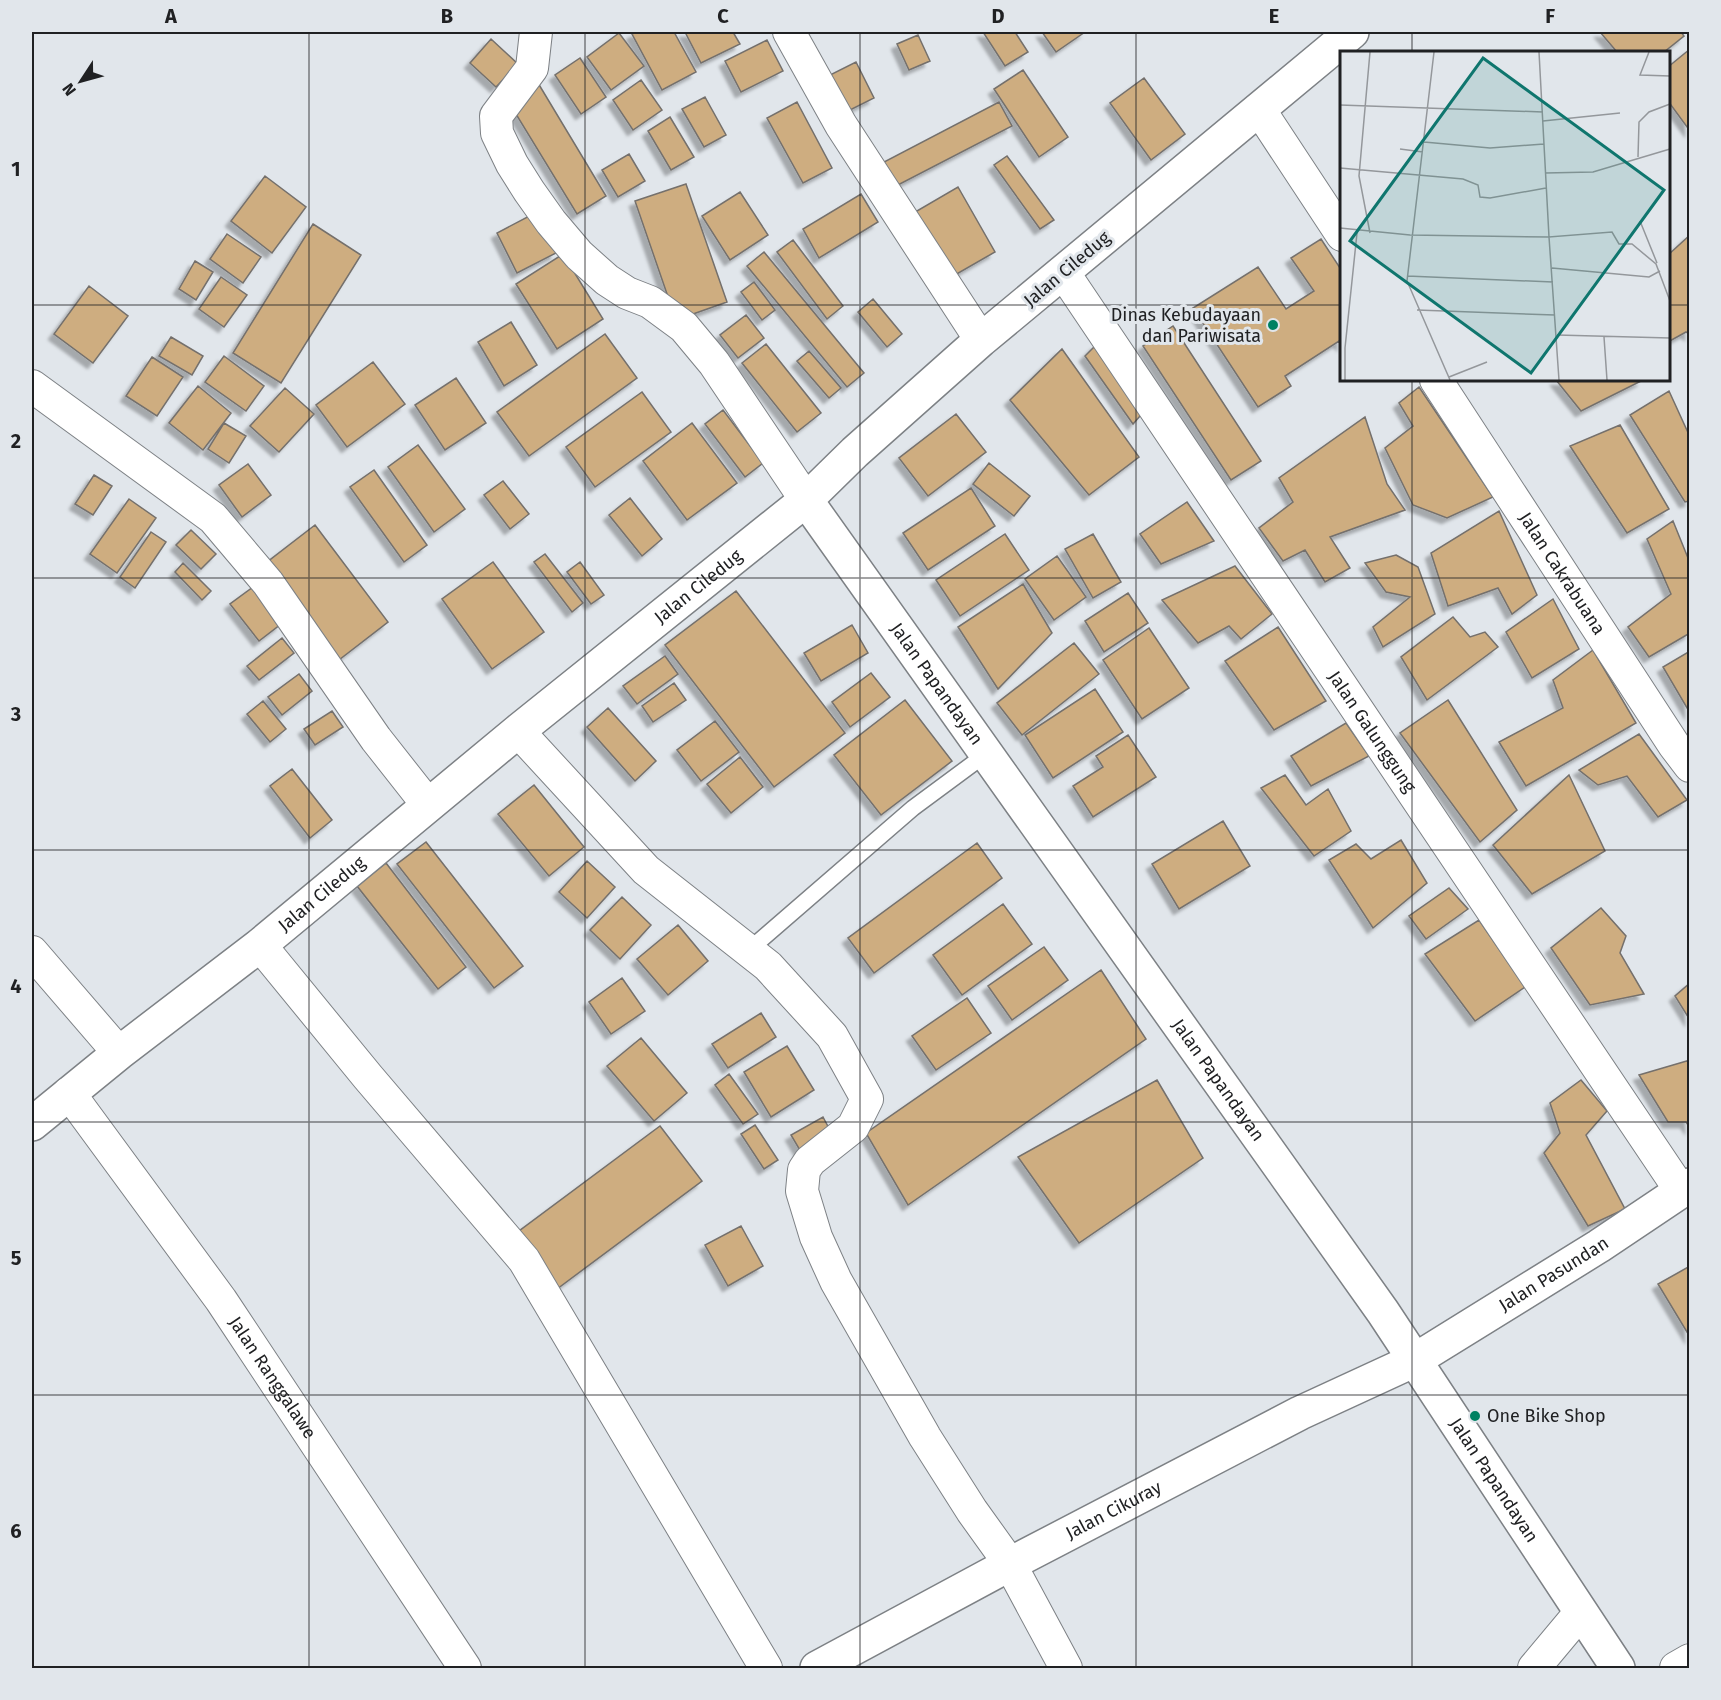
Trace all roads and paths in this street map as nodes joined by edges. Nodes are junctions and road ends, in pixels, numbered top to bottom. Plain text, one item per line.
1 (536, 32) edge
2 (789, 32) edge
3 (1352, 32) edge
4 (1259, 109) junction
5 (1340, 234) edge
6 (1063, 272) junction
7 (981, 340) junction
8 (1437, 381) edge
9 (32, 386) edge
10 (806, 500) junction
11 (518, 731) junction
12 (986, 754) junction
13 (1689, 766) edge
14 (428, 806) junction
15 (260, 945) junction
16 (749, 950) junction
17 (32, 952) edge
18 (119, 1053) junction
19 (69, 1093) junction
20 (32, 1124) edge
21 (1685, 1188) edge
22 (1415, 1360) junction
23 (1010, 1564) junction
24 (1580, 1613) junction
25 (855, 1660) edge
26 (1689, 1660) edge
27 (465, 1668) edge
28 (766, 1668) edge
29 (817, 1668) edge
30 (1066, 1668) edge
31 (1534, 1668) edge
32 (1618, 1668) edge
33 (1676, 1668) edge

1 - 10 street
2 - 7 street
3 - 4 main road, Jalan Ciledug
4 - 5 street
4 - 6 main road, Jalan Ciledug
6 - 7 main road, Jalan Ciledug
6 - 21 street, Jalan Galunggung
7 - 10 main road, Jalan Ciledug
8 - 13 street, Jalan Cakrabuana
9 - 14 street
10 - 11 main road, Jalan Ciledug
10 - 12 main road, Jalan Papandayan
11 - 14 main road, Jalan Ciledug
11 - 16 street
12 - 16 lane
12 - 22 main road, Jalan Papandayan
14 - 15 main road, Jalan Ciledug
15 - 18 main road, Jalan Ciledug
15 - 28 street
16 - 23 street
17 - 18 street
18 - 19 main road, Jalan Ciledug
19 - 20 main road, Jalan Ciledug
19 - 27 street, Jalan Ranggalawe
21 - 22 main road, Jalan Pasundan
22 - 23 main road, Jalan Cikuray
22 - 24 main road, Jalan Papandayan
23 - 25 main road, Jalan Cikuray
23 - 30 street
24 - 31 street
24 - 32 main road, Jalan Papandayan
25 - 29 main road, Jalan Cikuray
26 - 33 street

